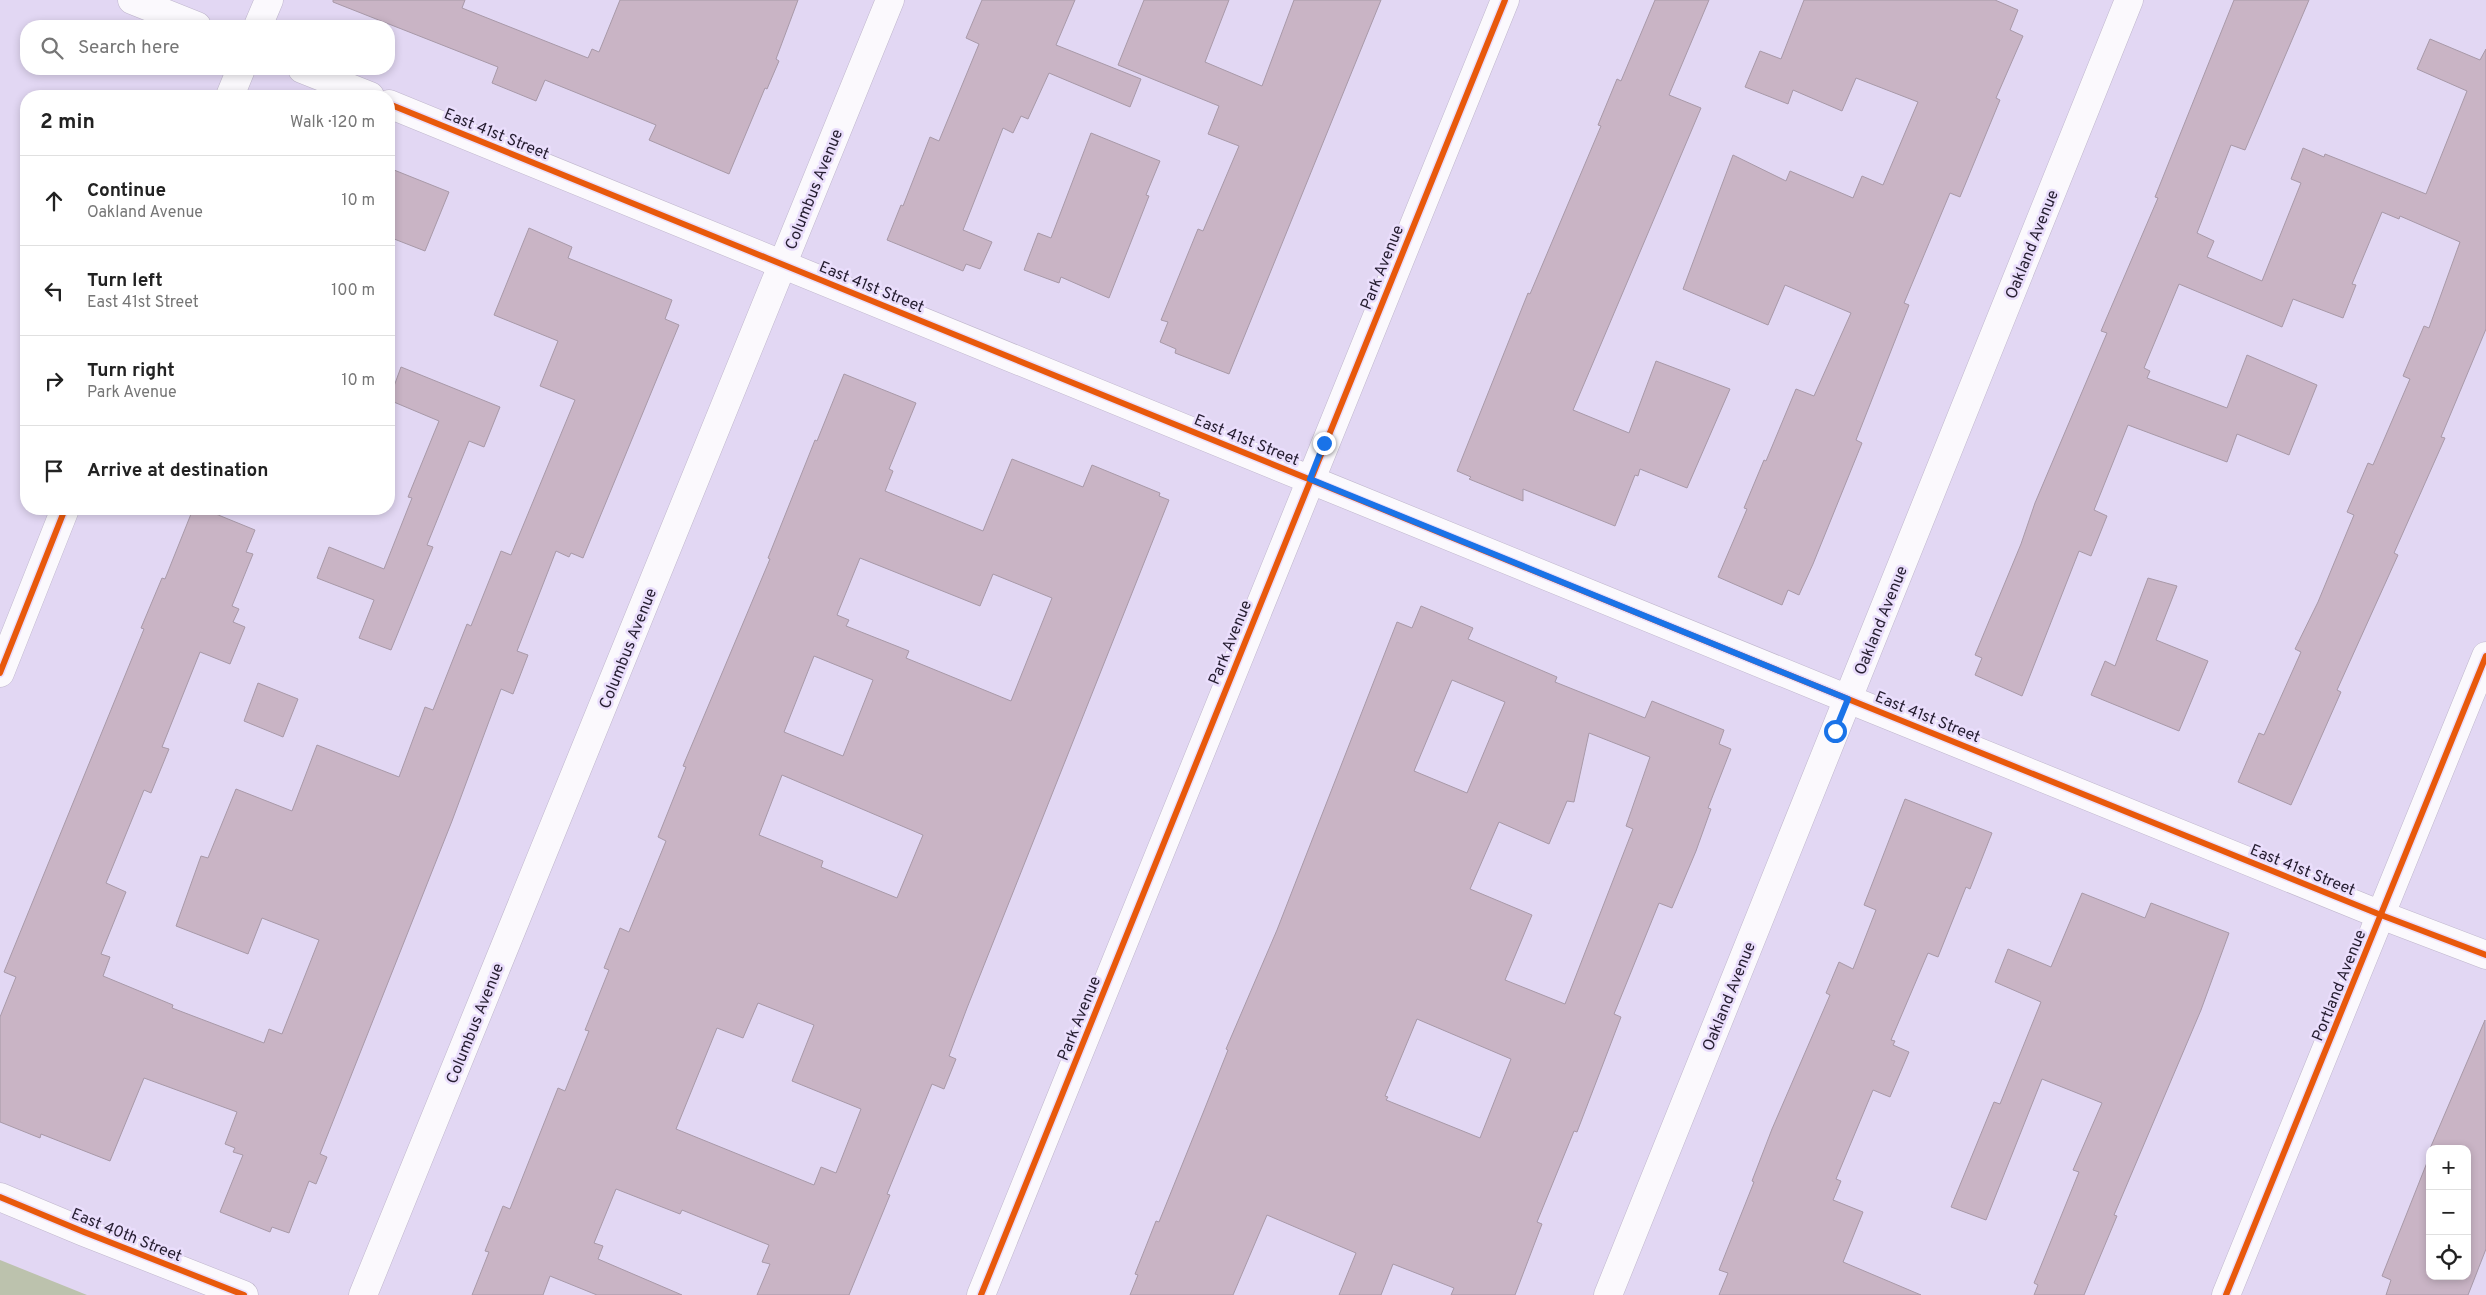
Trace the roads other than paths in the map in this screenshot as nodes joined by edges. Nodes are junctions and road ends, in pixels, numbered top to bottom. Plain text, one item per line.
1 (132, 0) edge
2 (269, 0) edge
3 (890, 0) edge
4 (1505, 0) edge
5 (2129, 0) edge
6 (182, 20) edge
7 (261, 20) edge
8 (239, 75) edge
9 (317, 75) edge
10 (232, 90) edge
11 (355, 90) edge
12 (395, 106) edge
13 (783, 264) junction
14 (1310, 479) junction
15 (64, 515) edge
16 (2486, 656) edge
17 (0, 673) edge
18 (1848, 699) junction
19 (2381, 915) junction
20 (2486, 955) edge
21 (0, 1196) edge
22 (244, 1295) edge
23 (363, 1295) edge
24 (981, 1295) edge
25 (1608, 1295) edge
26 (2226, 1295) edge

1 - 6 street
2 - 7 street
3 - 13 street, Columbus Avenue
4 - 14 street, Park Avenue
5 - 18 street, Oakland Avenue
8 - 10 street
9 - 11 street
12 - 13 street, East 41st Street
13 - 14 street, East 41st Street
13 - 23 street, Columbus Avenue
14 - 18 street, East 41st Street
14 - 24 street, Park Avenue
15 - 17 street
16 - 19 street, Portland Avenue
18 - 19 street, East 41st Street
18 - 25 street, Oakland Avenue
19 - 20 street, East 41st Street
19 - 26 street, Portland Avenue
21 - 22 street, East 40th Street

